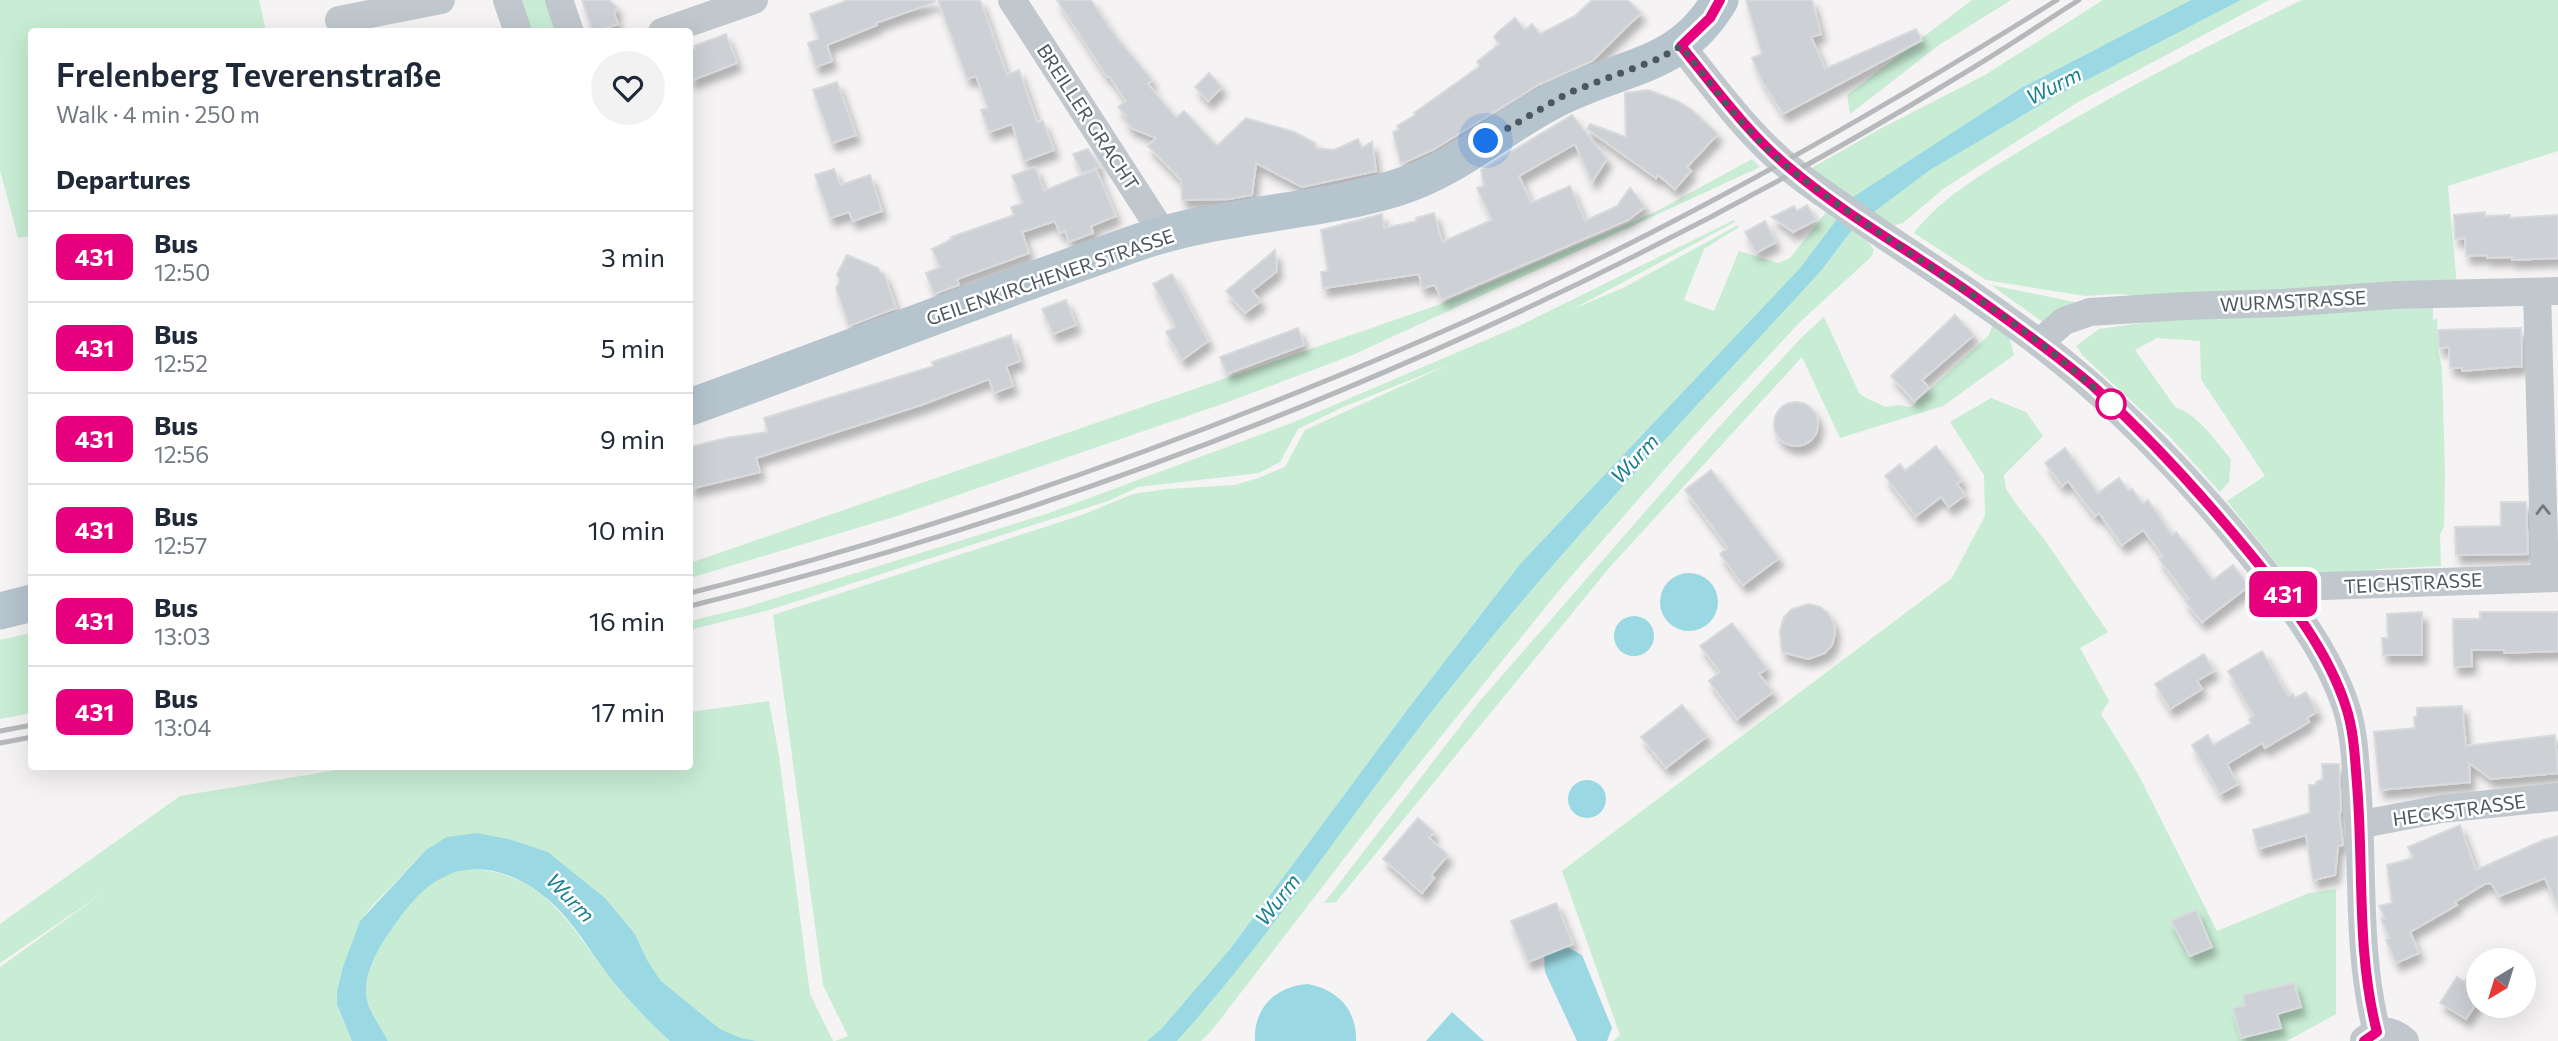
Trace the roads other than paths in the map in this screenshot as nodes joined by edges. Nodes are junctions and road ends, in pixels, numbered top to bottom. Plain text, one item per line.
1 (441, 0) edge
2 (507, 0) edge
3 (559, 0) edge
4 (1012, 0) edge
5 (1720, 0) edge
6 (743, 2) edge
7 (339, 20) dead end
8 (517, 28) edge
9 (569, 28) edge
10 (673, 28) edge
11 (1681, 46) junction
12 (1164, 235) junction
13 (2547, 291) edge
14 (2039, 343) junction
15 (693, 406) edge
16 (2551, 578) edge
17 (2283, 594) junction
18 (28, 604) edge
19 (0, 611) edge
20 (2558, 797) edge
21 (2360, 821) junction
22 (2371, 1037) edge
23 (2405, 1041) edge

1 - 7 street
2 - 8 street
3 - 9 street
4 - 12 street, BREILLER GRACHT
5 - 11 main road, GEILENKIRCHENER STRASSE
6 - 10 street
11 - 12 main road, GEILENKIRCHENER STRASSE
11 - 14 street
12 - 15 main road, GEILENKIRCHENER STRASSE
13 - 14 street, WURMSTRASSE
16 -> 13 street, TEICHSTRASSE
14 - 17 street
16 - 17 street, TEICHSTRASSE
17 - 21 street
18 - 19 main road
20 - 21 street, HECKSTRASSE
21 - 22 street
22 - 23 street

